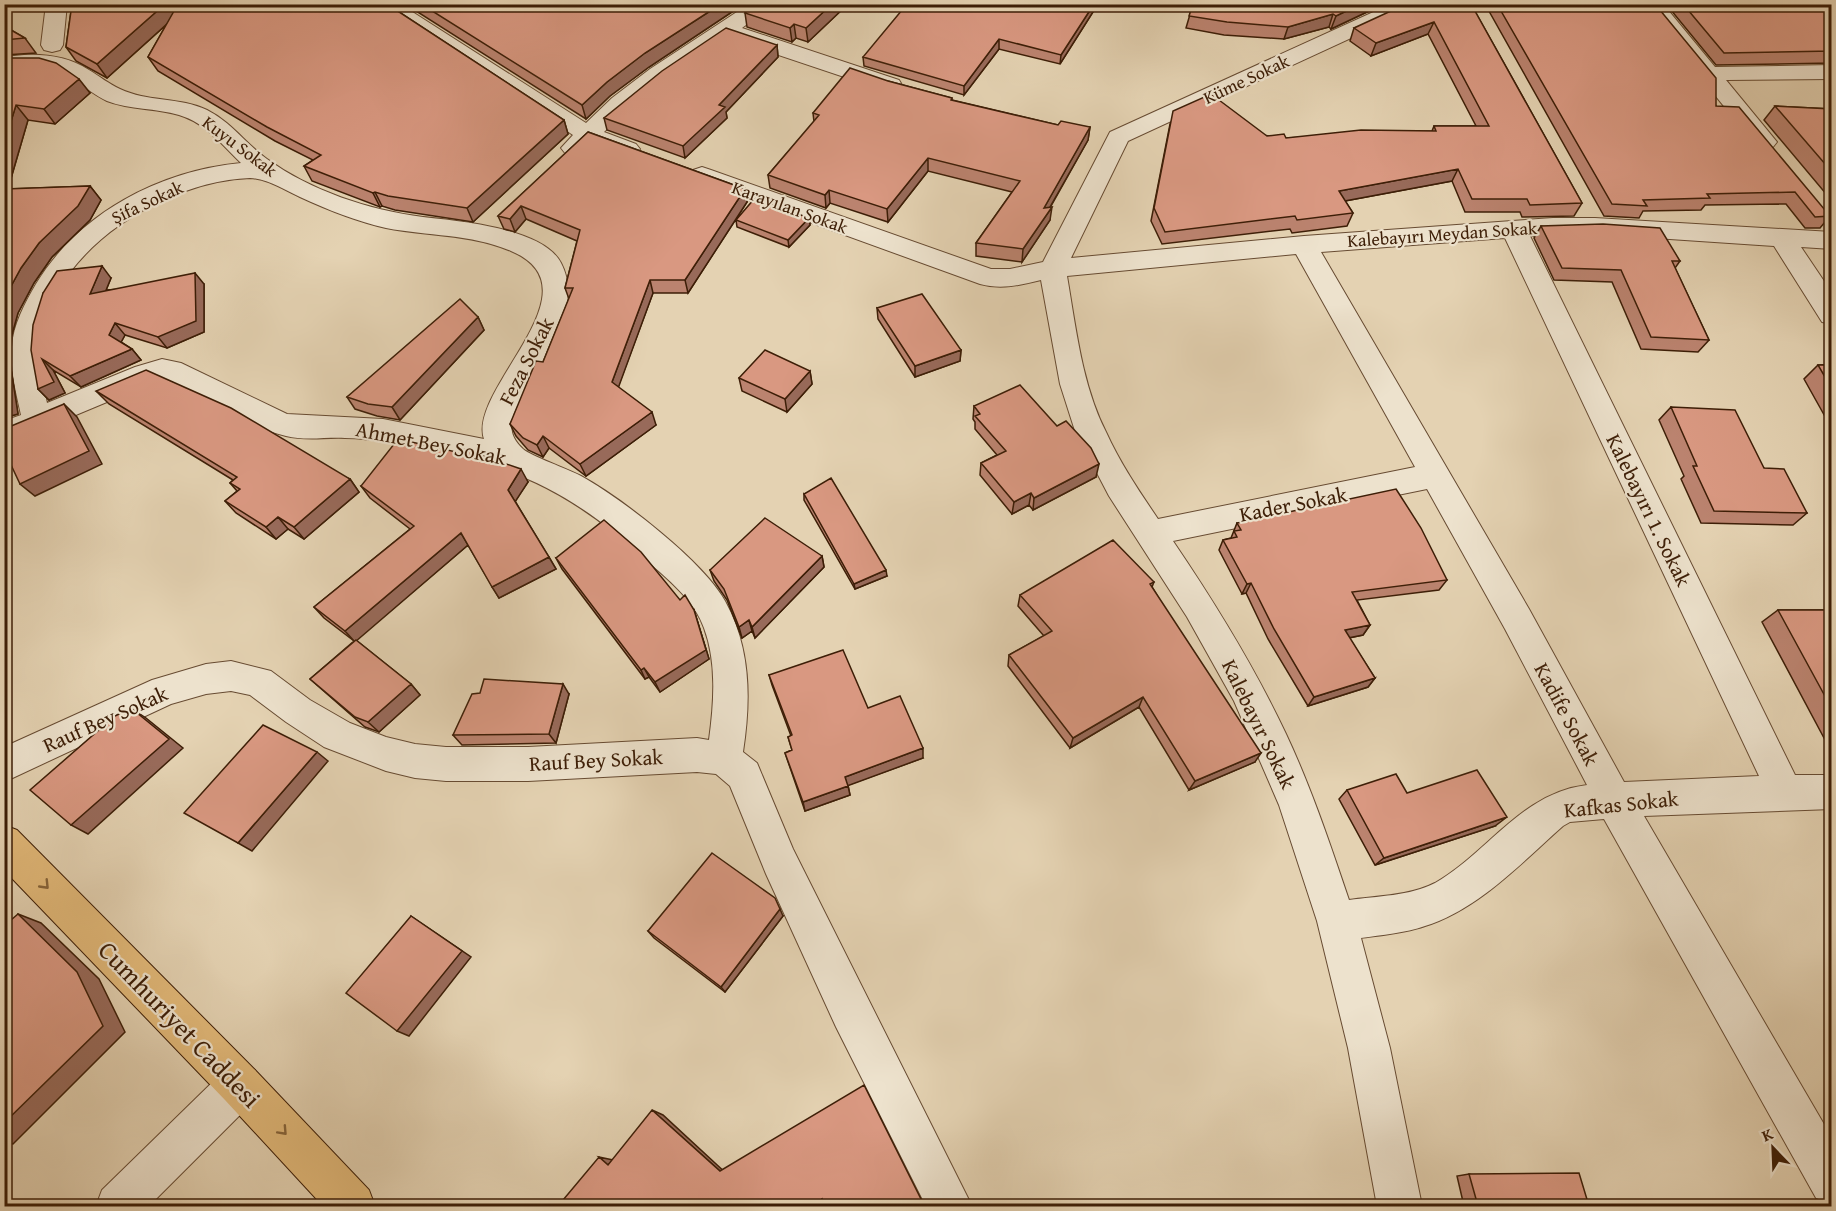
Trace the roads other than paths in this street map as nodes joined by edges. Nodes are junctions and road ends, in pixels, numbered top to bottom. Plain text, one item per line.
1 (57, 4) edge
2 (385, 4) edge
3 (764, 4) edge
4 (1409, 4) edge
5 (1651, 4) edge
6 (728, 30) junction
7 (52, 45) dead end
8 (4, 64) edge
9 (1832, 72) edge
10 (1708, 74) junction
11 (909, 90) edge
12 (588, 134) junction
13 (242, 150) junction
14 (1781, 161) edge
15 (554, 165) edge
16 (271, 172) junction
17 (220, 173) junction
18 (487, 227) joint
19 (1513, 228) junction
20 (1783, 240) junction
21 (1832, 241) edge
22 (1304, 245) junction
23 (1053, 269) junction
24 (1832, 315) edge
25 (37, 421) junction
26 (4, 434) edge
27 (514, 459) junction
28 (1435, 476) junction
29 (1151, 533) junction
30 (724, 759) junction
31 (4, 765) edge
32 (1785, 792) junction
33 (1832, 792) edge
34 (1614, 800) junction
35 (4, 843) edge
36 (1337, 921) junction
37 (240, 1085) junction
38 (1832, 1182) edge
39 (118, 1206) edge
40 (353, 1206) edge
41 (950, 1206) edge
42 (1399, 1206) edge

1 - 7 street
2 - 12 street, Karayılan Sokak
3 - 6 street
4 - 23 street, Küme Sokak
5 - 10 street
6 - 11 street
6 - 12 street
8 - 13 street, Kuyu Sokak
9 - 10 street
10 - 14 street
12 - 15 street
12 - 23 street, Karayılan Sokak
13 - 16 street, Kuyu Sokak
13 - 17 street
16 - 17 street, Şifa Sokak
16 - 18 street, Kuyu Sokak
17 - 25 street, Şifa Sokak
18 - 27 street, Feza Sokak
19 - 20 street, Kalebayırı Meydan Sokak
19 - 22 street, Kalebayırı Meydan Sokak
19 - 32 street, Kalebayırı 1. Sokak
20 - 21 street, Kalebayırı Meydan Sokak
20 - 24 street
22 - 23 street, Kalebayırı Meydan Sokak
22 - 28 street, Kadife Sokak
23 - 29 street, Kalebayır Sokak
25 - 26 street, Ahmet Bey Sokak
25 - 27 street, Ahmet Bey Sokak
27 - 30 street, Ahmet Bey Sokak
28 - 29 street, Kader Sokak
28 - 34 street, Kadife Sokak
29 - 36 street, Kalebayır Sokak
30 - 31 street, Rauf Bey Sokak
30 - 41 street
32 - 33 street, Kafkas Sokak
32 - 34 street, Kafkas Sokak
34 - 36 street, Kafkas Sokak
34 - 38 street, Kadife Sokak
35 -> 37 main road, Cumhuriyet Caddesi
36 - 42 street, Kalebayır Sokak
37 - 39 street
37 -> 40 main road, Cumhuriyet Caddesi

